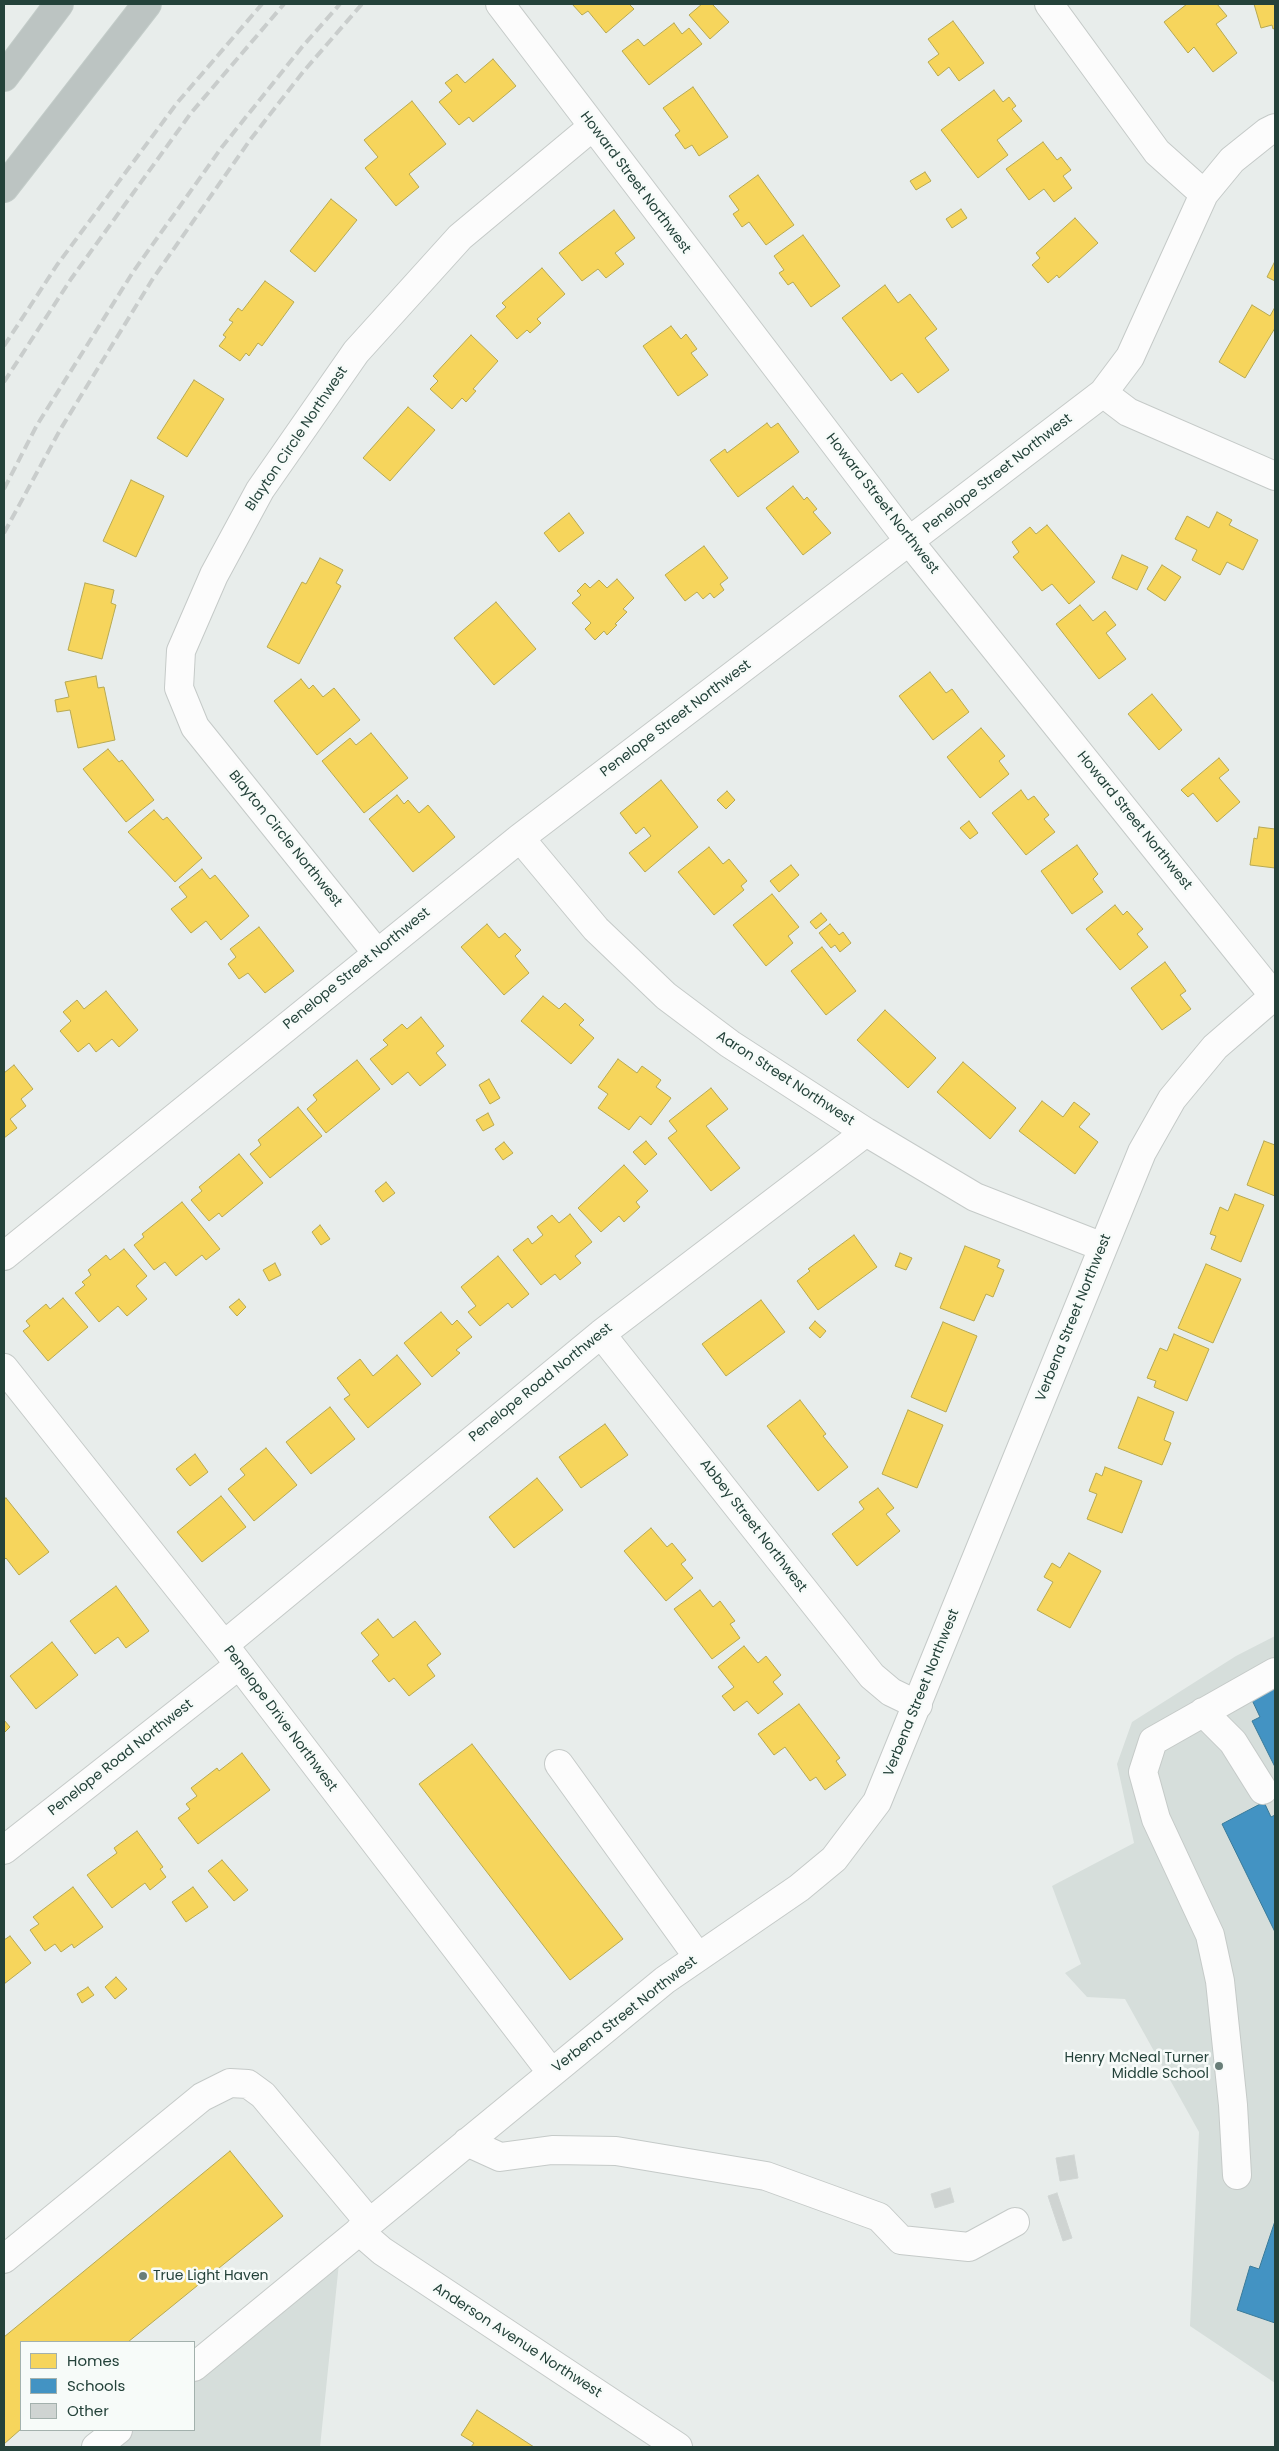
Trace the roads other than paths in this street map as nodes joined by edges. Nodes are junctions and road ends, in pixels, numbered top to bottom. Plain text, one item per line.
1 (59, 4) edge
2 (147, 4) edge
3 (500, 4) edge
4 (1049, 4) edge
5 (4, 77) edge
6 (592, 127) junction
7 (1275, 128) edge
8 (4, 188) edge
9 (1204, 194) junction
10 (1103, 393) junction
11 (1275, 476) edge
12 (909, 541) junction
13 (520, 838) junction
14 (377, 953) junction
15 (1275, 995) edge
16 (866, 1132) junction
17 (1103, 1247) junction
18 (4, 1256) edge
19 (600, 1334) junction
20 (4, 1368) edge
21 (231, 1655) junction
22 (1275, 1672) edge
23 (918, 1705) junction
24 (1203, 1712) junction
25 (559, 1764) dead end
26 (1263, 1790) dead end
27 (4, 1850) edge
28 (698, 1957) junction
29 (551, 2072) junction
30 (467, 2142) junction
31 (1237, 2175) dead end
32 (1015, 2222) dead end
33 (364, 2226) junction
34 (4, 2259) edge
35 (195, 2366) edge
36 (117, 2431) edge
37 (96, 2447) edge
38 (678, 2447) edge

1 - 5 highway
2 - 8 highway
3 - 6 street, Howard Street Northwest
4 - 9 street
6 - 12 street, Howard Street Northwest
6 - 14 street, Blayton Circle Northwest
7 - 9 street, Penelope Street Northwest
9 - 10 street, Penelope Street Northwest
10 - 11 street
10 - 12 street, Penelope Street Northwest
12 - 13 street, Penelope Street Northwest
12 - 15 street, Howard Street Northwest
13 - 14 street, Penelope Street Northwest
13 - 16 street, Aaron Street Northwest
14 - 18 street, Penelope Street Northwest
15 - 17 street, Verbena Street Northwest
16 - 17 street, Aaron Street Northwest
16 - 19 street, Penelope Road Northwest
17 - 23 street, Verbena Street Northwest
19 - 21 street, Penelope Road Northwest
19 - 23 street, Abbey Street Northwest
20 - 21 street, Penelope Drive Northwest
21 - 27 street, Penelope Road Northwest
21 - 29 street, Penelope Drive Northwest
22 - 24 street
23 - 28 street, Verbena Street Northwest
24 - 26 street
24 - 31 street
25 - 28 street
28 - 29 street, Verbena Street Northwest
29 - 30 street, Verbena Street Northwest
30 - 32 street
30 - 33 street, Verbena Street Northwest
33 - 34 street, Anderson Avenue Northwest
33 - 35 street, Verbena Street Northwest
33 - 38 street, Anderson Avenue Northwest
36 - 37 street

